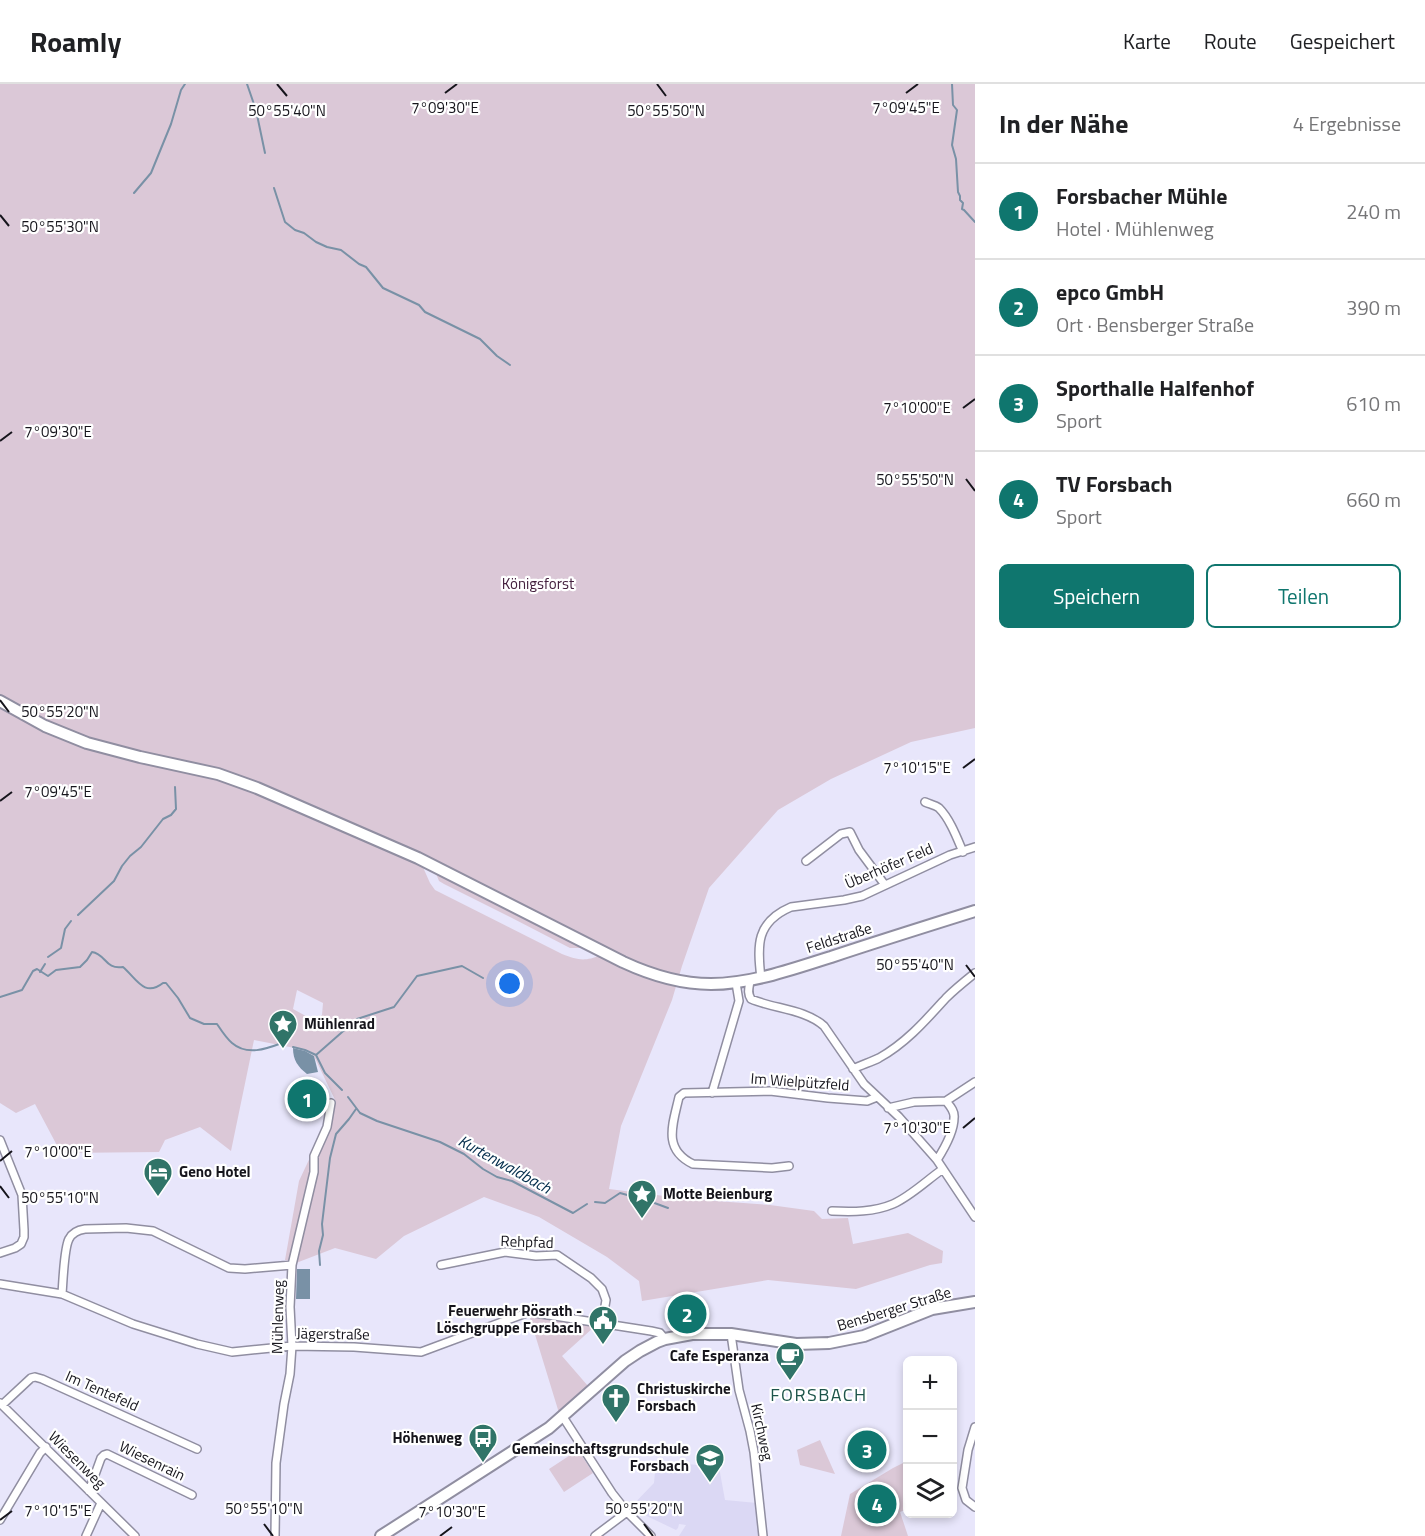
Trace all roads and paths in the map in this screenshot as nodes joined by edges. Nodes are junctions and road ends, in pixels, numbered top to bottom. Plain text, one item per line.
1 (0, 701) edge
2 (925, 802) dead end
3 (975, 848) edge
4 (963, 852) junction
5 (806, 861) dead end
6 (885, 885) junction
7 (975, 911) edge
8 (975, 973) edge
9 (755, 979) junction
10 (736, 983) junction
11 (751, 999) junction
12 (739, 1001) junction
13 (853, 1069) junction
14 (975, 1082) edge
15 (712, 1093) junction
16 (877, 1097) junction
17 (946, 1101) junction
18 (332, 1103) dead end
19 (888, 1108) junction
20 (0, 1140) edge
21 (937, 1160) junction
22 (789, 1166) dead end
23 (943, 1168) junction
24 (832, 1211) dead end
25 (975, 1217) edge
26 (0, 1253) edge
27 (292, 1265) junction
28 (441, 1265) dead end
29 (0, 1284) edge
30 (62, 1294) junction
31 (975, 1302) edge
32 (602, 1324) junction
33 (731, 1334) junction
34 (665, 1339) junction
35 (292, 1346) junction
36 (1, 1404) edge
37 (563, 1417) junction
38 (975, 1427) edge
39 (46, 1448) junction
40 (197, 1449) dead end
41 (89, 1491) junction
42 (192, 1495) dead end
43 (101, 1503) junction
44 (4, 1506) edge
45 (975, 1507) edge
46 (627, 1512) junction
47 (0, 1520) edge
48 (86, 1536) edge
49 (135, 1536) edge
50 (274, 1536) edge
51 (381, 1536) edge
52 (595, 1536) edge
53 (651, 1536) edge
54 (763, 1536) edge

1 - 10 main road, Feldstraße
2 - 4 street
3 - 4 street, Überhöfer Feld
4 - 6 street, Überhöfer Feld
5 - 6 street
6 - 9 street, Überhöfer Feld
7 - 9 main road, Feldstraße
8 - 13 street
9 - 10 main road, Feldstraße
9 - 11 street, Überhöfer Feld
10 - 12 street
11 - 12 street
11 - 13 street
12 - 15 street
13 - 16 street
14 - 17 street
15 - 16 street, Im Wielpützfeld
15 - 22 street, Im Wielpützfeld
16 - 19 street
17 - 19 street
17 - 21 street
18 - 27 street, Mühlenweg
19 - 21 street
20 - 26 street
21 - 23 street
23 - 24 street
23 - 25 street
27 - 30 street
27 - 35 street, Mühlenweg
28 - 32 street, Rehpfad
29 - 30 street, Jägerstraße
30 - 35 street, Jägerstraße
31 - 33 main road, Bensberger Straße
32 - 34 street, Jägerstraße
32 - 35 street, Jägerstraße
33 - 34 main road, Bensberger Straße
33 - 54 street, Kirchweg
34 - 37 main road, Bensberger Straße
35 - 50 street, Mühlenweg
36 - 39 street, Wiesenweg
36 - 40 street, Im Tentefeld
37 - 46 street
37 - 51 main road, Bensberger Straße
38 - 45 street
39 - 41 street, Wiesenweg
39 - 44 street
41 - 42 street, Wiesenrain
41 - 43 street, Wiesenweg
43 - 48 street
43 - 49 street, Wiesenweg
44 - 47 street
46 - 52 street
46 - 53 street

